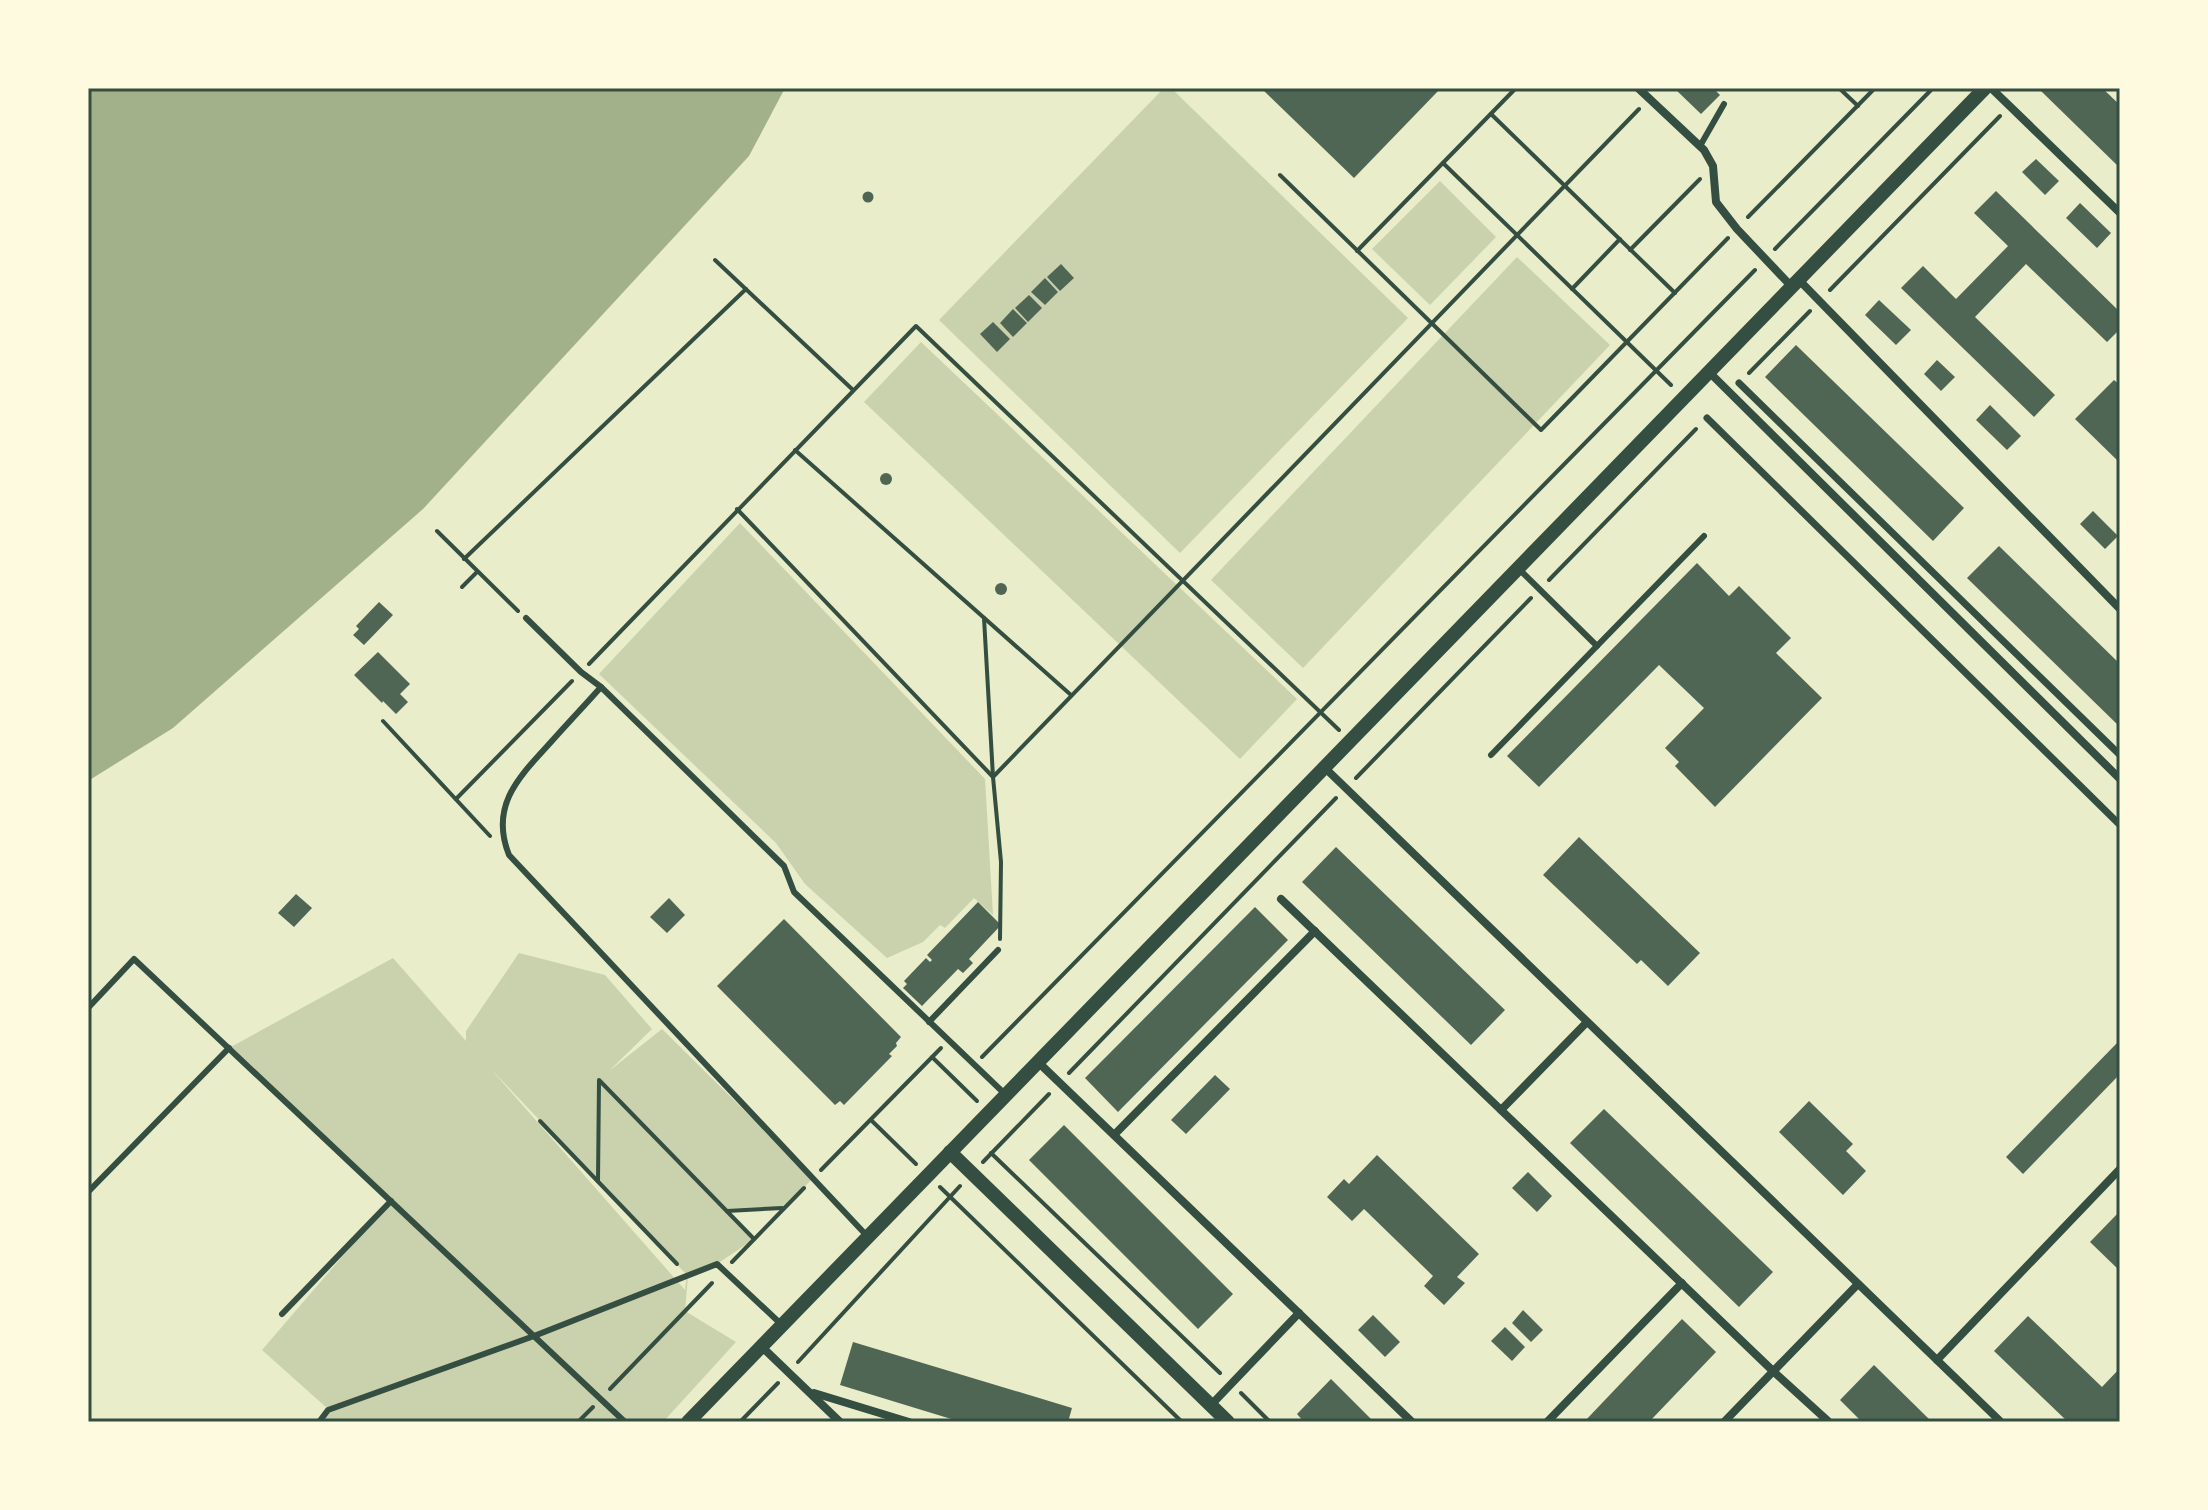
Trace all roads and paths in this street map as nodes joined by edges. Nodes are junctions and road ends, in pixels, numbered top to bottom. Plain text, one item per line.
1 (1516, 88) edge
2 (1638, 88) edge
3 (1839, 88) edge
4 (1875, 88) edge
5 (1933, 88) edge
6 (1985, 88) edge
7 (1991, 88) edge
8 (1649, 99) junction
9 (1724, 104) dead end
10 (2010, 105) junction
11 (1858, 106) junction
12 (1491, 114) junction
13 (1700, 146) junction
14 (1443, 163) junction
15 (1713, 166) junction
16 (1280, 175) dead end
17 (1565, 185) junction
18 (2120, 213) edge
19 (1737, 229) junction
20 (1516, 235) junction
21 (1620, 239) junction
22 (1630, 250) junction
23 (1357, 251) junction
24 (715, 260) dead end
25 (1765, 260) junction
26 (1794, 283) junction
27 (746, 289) junction
28 (1572, 289) junction
29 (1675, 293) junction
30 (1820, 300) junction
31 (1431, 323) junction
32 (1627, 342) junction
33 (1656, 370) junction
34 (1708, 371) junction
35 (1739, 383) joint
36 (853, 390) junction
37 (1683, 397) junction
38 (1707, 418) joint
39 (795, 450) junction
40 (737, 509) junction
41 (437, 531) dead end
42 (1704, 536) dead end
43 (464, 559) junction
44 (1517, 568) junction
45 (477, 571) junction
46 (1182, 581) junction
47 (462, 587) dead end
48 (1539, 589) junction
49 (2120, 609) edge
50 (526, 618) joint
51 (984, 618) junction
52 (1597, 646) junction
53 (581, 672) junction
54 (601, 687) junction
55 (1072, 695) junction
56 (1320, 712) junction
57 (383, 721) dead end
58 (1350, 740) junction
59 (1491, 755) dead end
60 (2120, 755) edge
61 (1324, 767) junction
62 (993, 777) junction
63 (2120, 779) edge
64 (1346, 788) junction
65 (456, 799) junction
66 (2120, 825) edge
67 (509, 855) junction
68 (1281, 899) dead end
69 (1315, 931) junction
70 (998, 950) joint
71 (88, 1008) edge
72 (929, 1022) junction
73 (1587, 1022) junction
74 (948, 1040) junction
75 (229, 1048) junction
76 (932, 1057) junction
77 (1038, 1062) junction
78 (974, 1065) junction
79 (1060, 1083) junction
80 (1006, 1095) junction
81 (1501, 1110) junction
82 (989, 1112) junction
83 (870, 1120) junction
84 (540, 1121) dead end
85 (1011, 1132) junction
86 (1114, 1135) junction
87 (950, 1152) junction
88 (991, 1153) junction
89 (2120, 1169) edge
90 (972, 1173) junction
91 (928, 1175) junction
92 (813, 1178) junction
93 (598, 1181) junction
94 (88, 1192) edge
95 (949, 1196) junction
96 (391, 1201) junction
97 (784, 1208) junction
98 (727, 1211) junction
99 (868, 1237) junction
100 (754, 1239) junction
101 (724, 1270) junction
102 (688, 1275) junction
103 (1682, 1283) junction
104 (1858, 1284) junction
105 (703, 1292) junction
106 (1299, 1313) junction
107 (282, 1314) dead end
108 (782, 1325) junction
109 (534, 1336) junction
110 (762, 1347) junction
111 (1937, 1360) junction
112 (1773, 1371) junction
113 (788, 1373) junction
114 (1231, 1384) junction
115 (811, 1393) junction
116 (601, 1399) junction
117 (1211, 1405) junction
118 (319, 1422) edge
119 (578, 1422) edge
120 (625, 1422) edge
121 (688, 1422) edge
122 (740, 1422) edge
123 (840, 1422) edge
124 (909, 1422) edge
125 (1182, 1422) edge
126 (1228, 1422) edge
127 (1270, 1422) edge
128 (1412, 1422) edge
129 (1547, 1422) edge
130 (1724, 1422) edge
131 (1829, 1422) edge
132 (2001, 1422) edge

1 - 12 path
2 - 8 street
3 - 11 path
4 - 11 path
5 - 25 path
6 - 26 street
7 - 10 street
8 - 13 street
8 - 17 path
9 - 13 lane
10 - 18 street
10 - 30 path
11 - 19 path
12 - 14 path
12 - 17 path
13 - 15 street
14 - 20 path
14 - 23 path
15 - 19 street
15 - 22 path
16 - 23 path
17 - 20 path
17 - 21 path
19 - 25 street
19 - 29 path
20 - 28 path
20 - 31 path
21 - 22 path
21 - 28 path
22 - 29 path
23 - 31 path
24 - 27 path
25 - 26 street
25 - 33 path
26 - 30 street
26 - 34 street
27 - 36 path
27 - 43 path
28 - 32 path
29 - 32 path
30 - 35 path
30 - 49 street
31 - 32 path
31 - 46 path
32 - 33 path
33 - 37 path
33 - 56 path
34 - 37 street
34 - 63 street
35 - 60 street
36 - 39 path
36 - 46 path
37 - 44 street
38 - 48 path
38 - 66 street
39 - 40 path
39 - 51 path
40 - 53 path
40 - 62 path
41 - 43 path
42 - 52 lane
43 - 45 path
44 - 48 lane
44 - 58 street
45 - 47 path
45 - 50 path
46 - 55 path
46 - 56 path
48 - 52 lane
48 - 64 path
50 - 53 lane
51 - 55 path
51 - 62 path
52 - 59 lane
53 - 54 lane
53 - 65 path
54 - 67 lane
54 - 72 lane
55 - 62 path
56 - 58 path
56 - 78 path
57 - 65 path
58 - 61 street
61 - 64 street
61 - 77 street
62 - 70 path
64 - 73 street
64 - 79 path
65 - 67 path
67 - 92 lane
68 - 69 street
69 - 81 street
69 - 86 street
70 - 72 lane
71 - 75 lane
72 - 74 lane
73 - 81 street
73 - 104 street
74 - 76 path
74 - 78 lane
75 - 94 lane
75 - 96 lane
76 - 82 path
76 - 83 path
77 - 79 street
77 - 80 street
78 - 80 lane
79 - 85 path
79 - 86 street
80 - 82 street
81 - 103 street
82 - 85 path
82 - 87 street
83 - 91 path
83 - 92 path
84 - 93 path
85 - 88 path
86 - 106 street
87 - 90 street
87 - 91 street
88 - 90 path
88 - 114 path
89 - 111 street
90 - 95 path
90 - 117 street
91 - 95 path
91 - 99 street
92 - 97 path
92 - 99 lane
93 - 98 path
93 - 102 path
95 - 113 path
95 - 125 path
96 - 107 lane
96 - 109 lane
97 - 98 path
97 - 100 path
98 - 100 path
99 - 108 street
100 - 101 path
101 - 102 lane
101 - 105 path
101 - 108 lane
102 - 105 path
102 - 109 lane
103 - 112 street
103 - 129 street
104 - 111 street
104 - 112 street
105 - 116 path
106 - 114 street
106 - 128 street
108 - 110 street
109 - 116 lane
109 - 118 lane
110 - 113 street
110 - 121 street
111 - 132 street
112 - 130 street
112 - 131 street
113 - 115 street
113 - 122 path
114 - 117 street
114 - 127 path
115 - 123 street
115 - 124 street
116 - 119 path
116 - 120 lane
117 - 126 street

